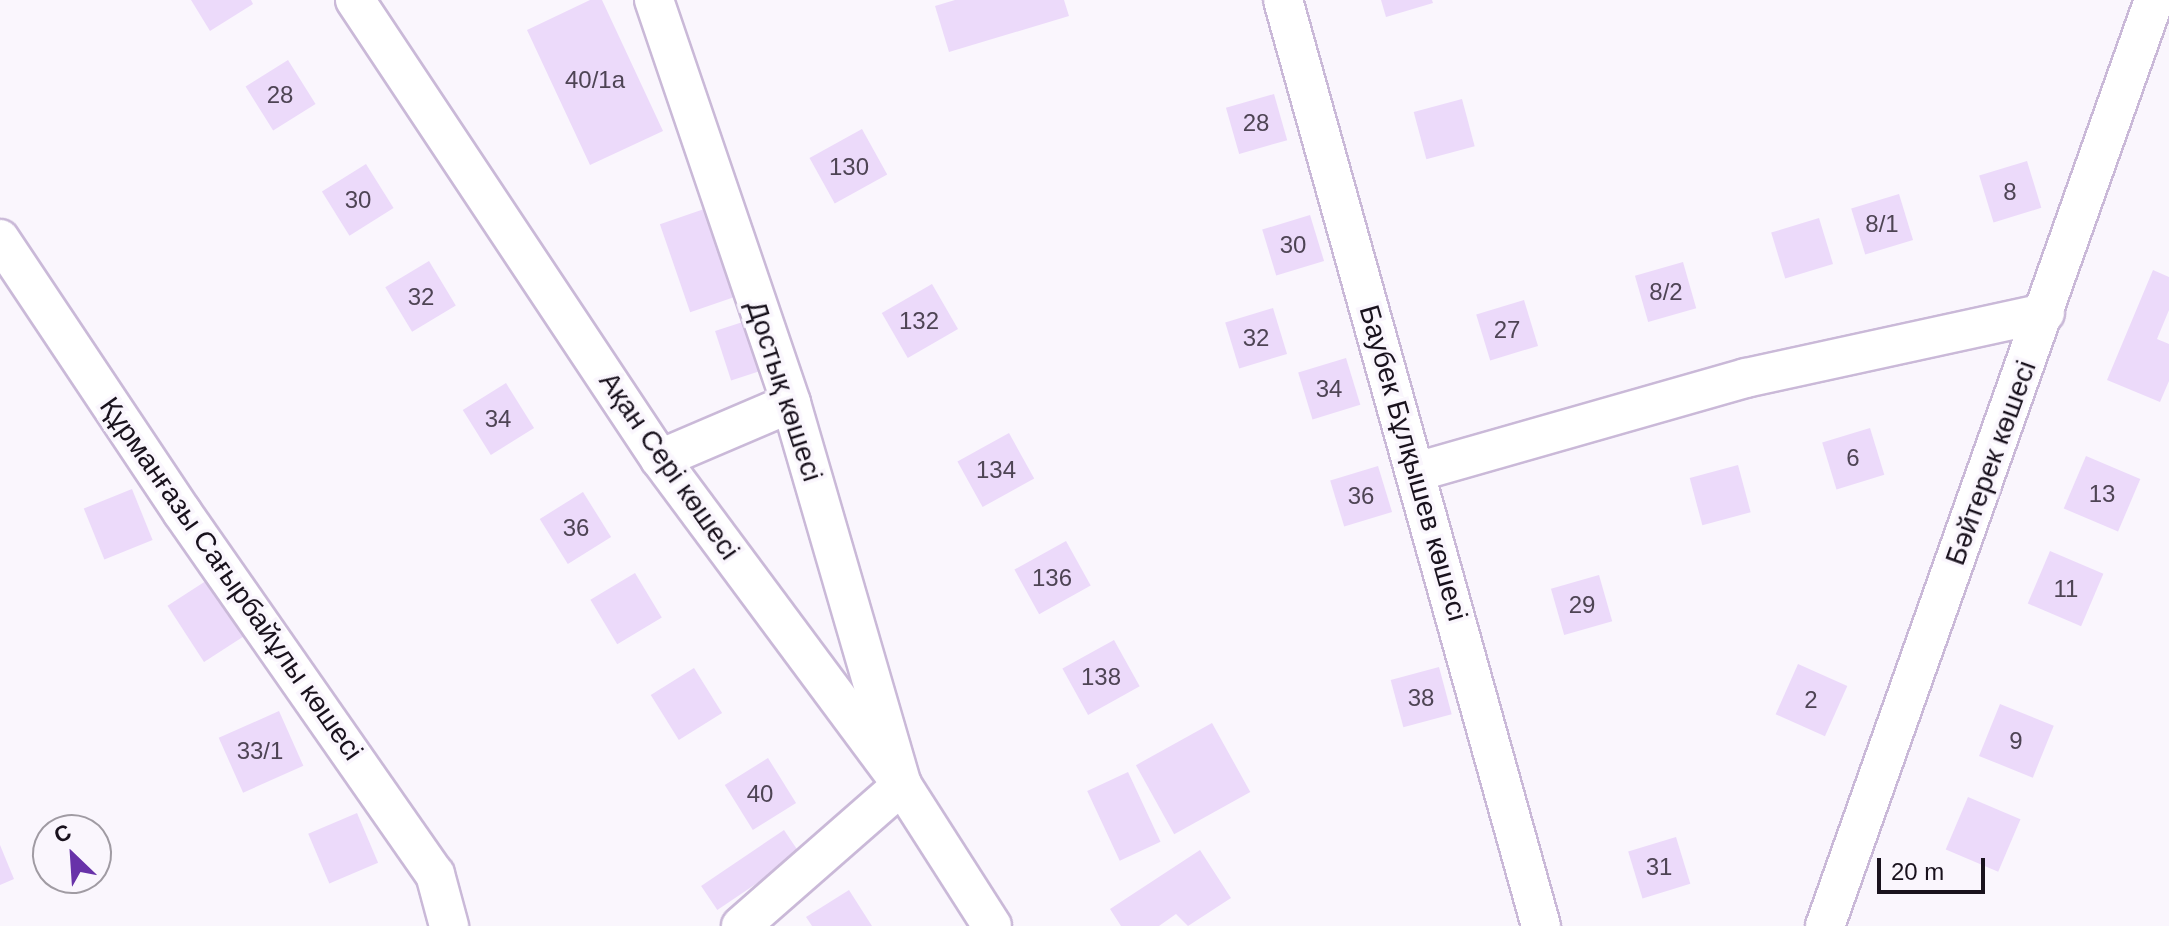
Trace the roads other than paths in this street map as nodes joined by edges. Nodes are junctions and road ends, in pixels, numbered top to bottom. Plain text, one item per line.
1 (355, 0) edge
2 (654, 0) edge
3 (1283, 0) edge
4 (2154, 0) edge
5 (0, 239) edge
6 (2045, 313) junction
7 (791, 403) junction
8 (660, 459) junction
9 (1416, 472) junction
10 (902, 785) junction
11 (449, 926) edge
12 (741, 926) edge
13 (992, 926) edge
14 (1541, 926) edge
15 (1825, 926) edge

1 - 8 street, Ақан Сері көшесі
2 - 7 street, Достық көшесі
3 - 9 street, Баубек Бұлқышев көшесі
4 - 6 street, Бәйтерек көшесі
5 - 11 street, Құрманғазы Сағырбайұлы көшесі
6 - 9 street
6 - 15 street, Бәйтерек көшесі
7 - 8 street
7 - 10 street, Достық көшесі
8 - 10 street, Ақан Сері көшесі
9 - 14 street, Баубек Бұлқышев көшесі
10 - 12 street
10 - 13 street, Ақан Сері көшесі

